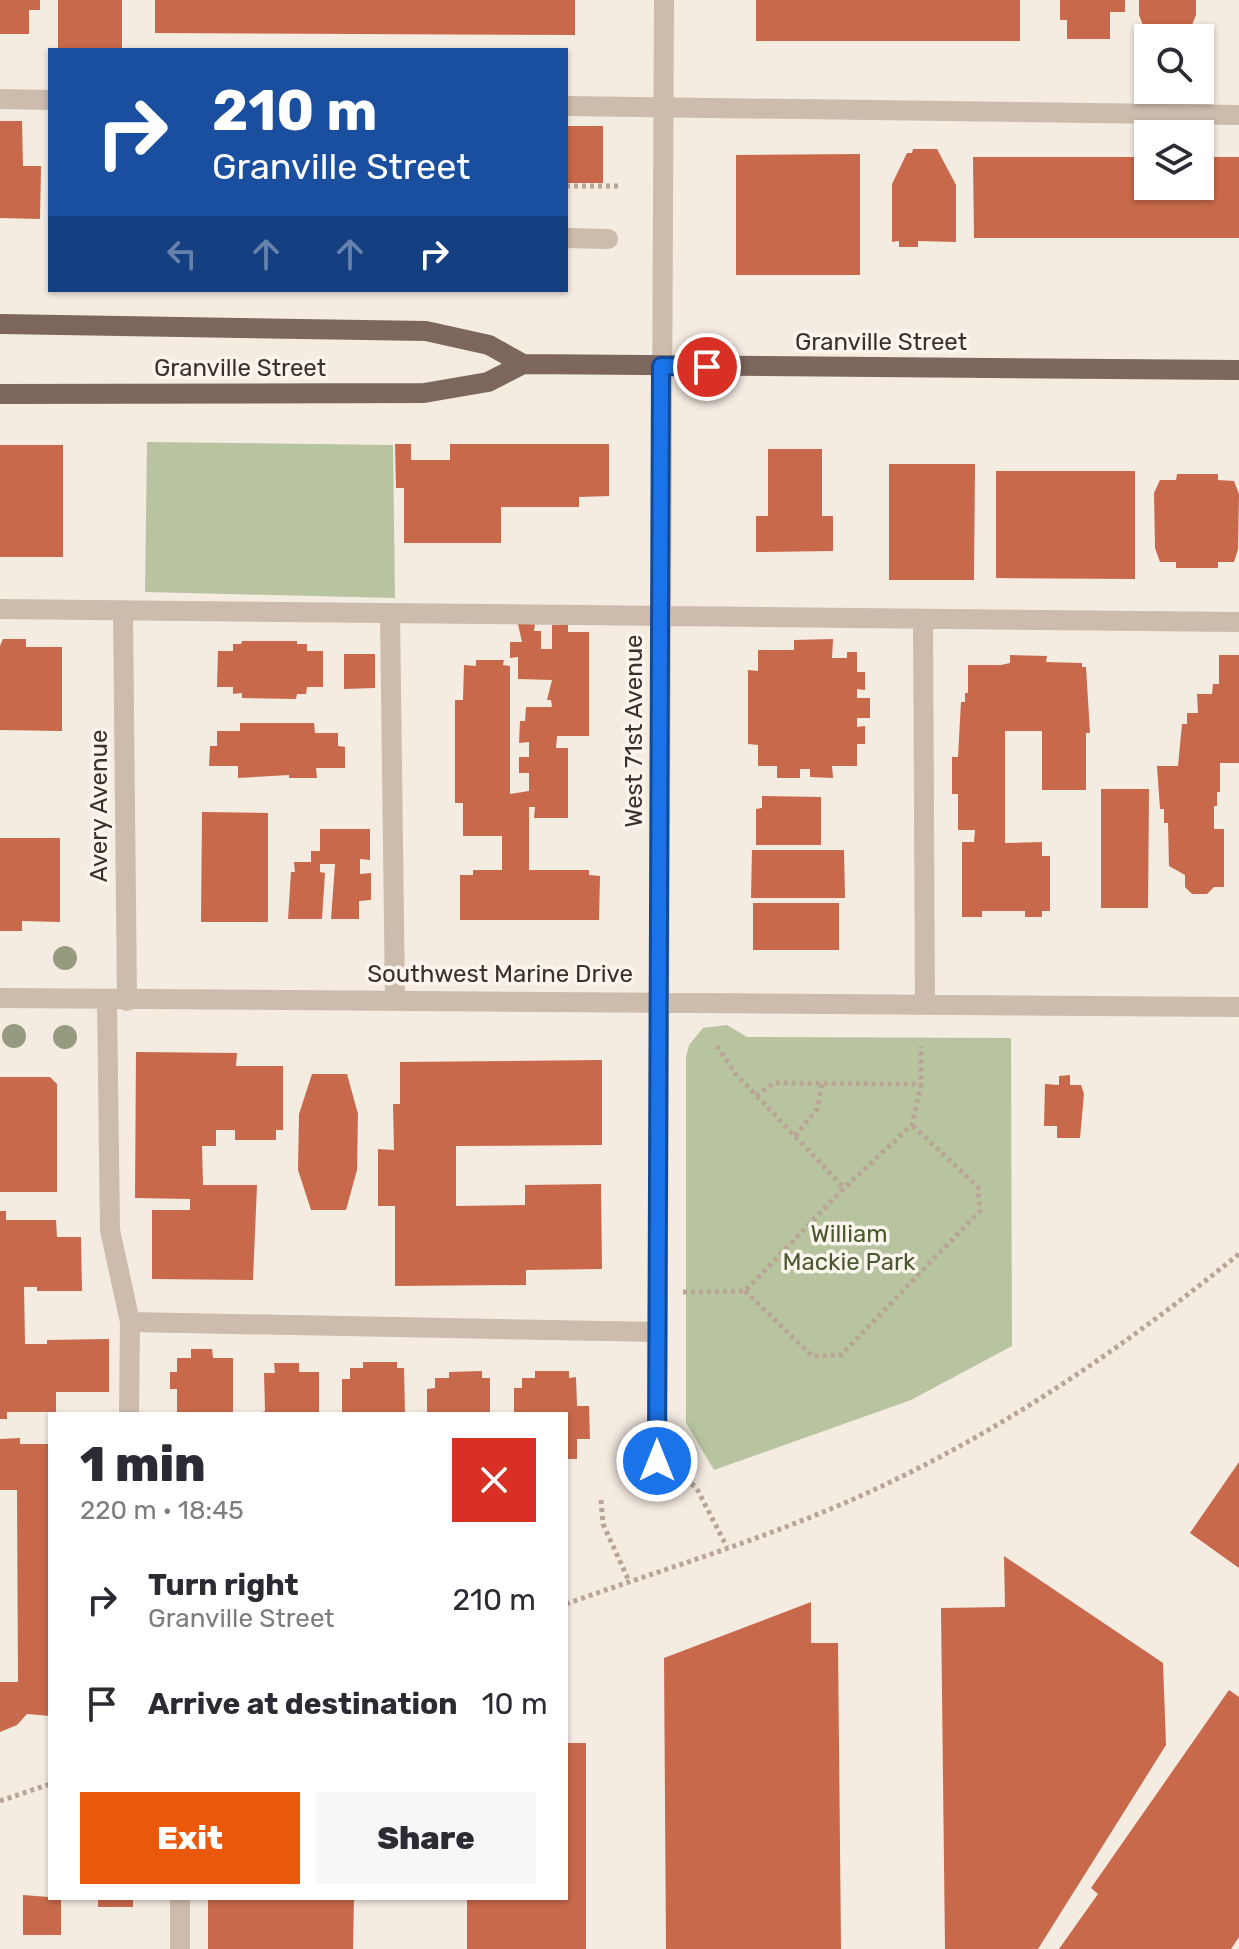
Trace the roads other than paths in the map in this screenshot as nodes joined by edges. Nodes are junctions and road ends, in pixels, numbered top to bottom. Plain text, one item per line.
1 (664, 0) edge
2 (0, 99) edge
3 (48, 100) edge
4 (568, 106) edge
5 (663, 106) junction
6 (1239, 115) edge
7 (568, 238) edge
8 (608, 239) dead end
9 (0, 324) edge
10 (523, 364) junction
11 (661, 366) junction
12 (1239, 370) edge
13 (0, 394) edge
14 (0, 609) edge
15 (123, 611) junction
16 (390, 613) junction
17 (659, 615) junction
18 (923, 620) junction
19 (1239, 622) edge
20 (0, 998) edge
21 (395, 999) junction
22 (117, 1001) junction
23 (661, 1001) junction
24 (925, 1003) junction
25 (1239, 1007) edge
26 (130, 1322) junction
27 (658, 1332) junction
28 (129, 1412) edge
29 (657, 1461) road end
30 (180, 1900) edge
31 (180, 1949) edge

1 - 5 street, West 71st Avenue
2 - 3 street
4 - 5 street
5 - 6 street
5 - 11 street, West 71st Avenue
7 - 8 street
9 - 10 main road, Granville Street
10 - 11 main road, Granville Street
10 - 13 main road, Granville Street
11 - 12 main road, Granville Street
11 - 17 street, West 71st Avenue
14 - 15 street
15 - 16 street
15 - 22 street, Avery Avenue
16 - 17 street
16 - 21 street
17 - 18 street
17 - 23 street, West 71st Avenue
18 - 19 street
18 - 24 street
20 - 22 street, Southwest Marine Drive
21 - 22 street, Southwest Marine Drive
21 - 23 street, Southwest Marine Drive
22 - 26 street, Avery Avenue
23 - 24 street, Southwest Marine Drive
23 - 27 street, West 71st Avenue
24 - 25 street, Southwest Marine Drive
26 - 27 street
26 - 28 street, Avery Avenue
27 - 29 street, West 71st Avenue
30 - 31 street

